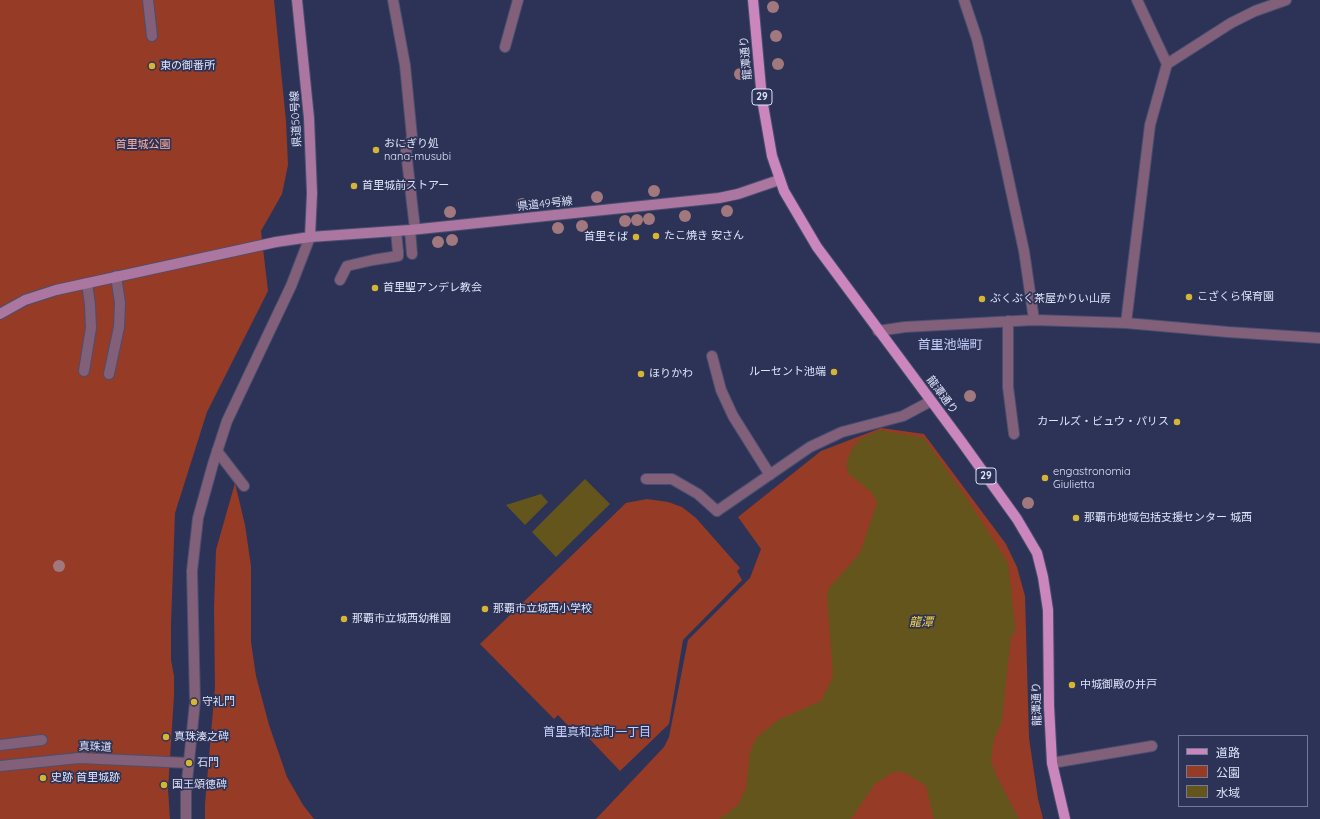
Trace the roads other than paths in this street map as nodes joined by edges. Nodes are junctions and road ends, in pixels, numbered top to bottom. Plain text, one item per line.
1 (148, 0) edge
2 (297, 0) edge
3 (393, 0) edge
4 (518, 0) edge
5 (753, 0) edge
6 (964, 0) edge
7 (1137, 0) edge
8 (1286, 0) edge
9 (152, 36) dead end
10 (505, 47) dead end
11 (1166, 64) junction
12 (779, 180) junction
13 (412, 230) junction
14 (396, 231) junction
15 (310, 237) junction
16 (412, 254) dead end
17 (116, 276) junction
18 (340, 280) dead end
19 (87, 283) junction
20 (0, 314) edge
21 (1034, 320) junction
22 (1008, 321) junction
23 (1126, 323) junction
24 (878, 331) junction
25 (1320, 338) edge
26 (712, 356) dead end
27 (84, 371) dead end
28 (110, 374) dead end
29 (931, 401) junction
30 (1014, 434) dead end
31 (217, 451) junction
32 (770, 475) junction
33 (646, 479) dead end
34 (244, 486) dead end
35 (42, 740) dead end
36 (0, 745) edge
37 (1152, 746) dead end
38 (189, 763) junction
39 (1052, 763) junction
40 (0, 766) edge
41 (186, 819) edge
42 (1065, 819) edge

1 - 9 street
2 - 15 main road, 県道50号線
3 - 13 street
4 - 10 street
5 - 12 main road, 龍潭通り / 29
6 - 21 street
7 - 11 street
8 - 11 street
11 - 23 street
12 - 13 main road, 県道49号線
12 - 24 main road, 龍潭通り / 29
13 - 14 main road, 県道49号線
13 - 16 street
14 - 15 main road, 県道49号線
14 - 18 street
15 - 17 main road, 県道49号線
15 - 31 street
17 - 19 main road, 県道49号線
17 - 28 street
19 - 20 main road, 県道49号線
19 - 27 street
21 - 22 street
21 - 23 street
22 - 24 street
22 - 30 street
23 - 25 street
24 - 29 main road, 龍潭通り / 29
26 - 32 street
29 - 32 street
29 - 39 main road, 龍潭通り / 29
31 - 34 street
31 - 38 street
32 - 33 street
35 - 36 street
37 - 39 street
38 - 40 street, 真珠道
38 - 41 street
39 - 42 main road, 龍潭通り / 29

